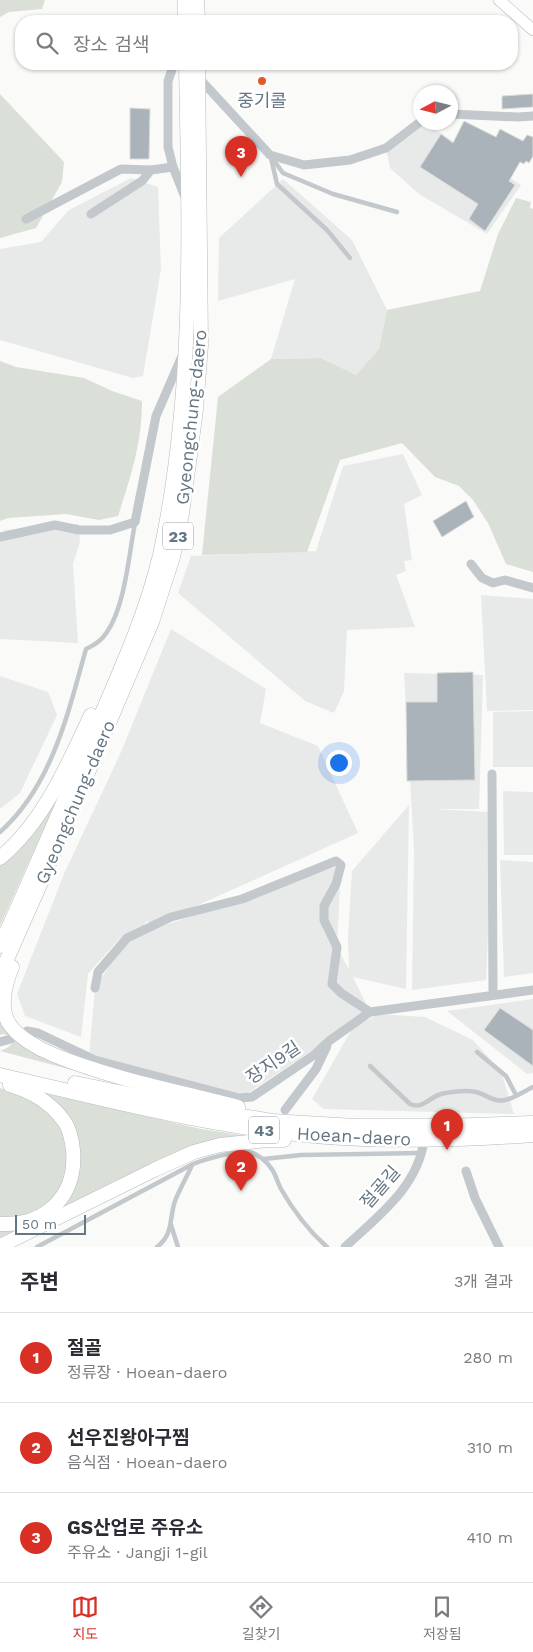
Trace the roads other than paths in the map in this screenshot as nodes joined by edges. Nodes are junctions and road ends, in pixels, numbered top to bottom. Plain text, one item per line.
1 (185, 0) edge
2 (197, 0) edge
3 (499, 0) edge
4 (185, 15) edge
5 (198, 15) edge
6 (516, 15) edge
7 (518, 17) edge
8 (533, 30) edge
9 (172, 70) edge
10 (186, 70) edge
11 (198, 70) edge
12 (198, 78) junction
13 (458, 114) edge
14 (533, 116) edge
15 (413, 127) edge
16 (270, 155) junction
17 (173, 168) junction
18 (151, 170) junction
19 (189, 205) junction
20 (398, 212) dead end
21 (91, 214) dead end
22 (26, 219) dead end
23 (350, 258) dead end
24 (186, 349) junction
25 (135, 522) junction
26 (0, 538) edge
27 (471, 564) dead end
28 (151, 588) junction
29 (533, 588) edge
30 (492, 774) dead end
31 (0, 832) edge
32 (0, 858) edge
33 (43, 878) junction
34 (0, 946) edge
35 (0, 975) edge
36 (95, 988) dead end
37 (533, 990) edge
38 (493, 995) junction
39 (370, 1012) junction
40 (27, 1030) dead end
41 (11, 1039) dead end
42 (330, 1040) junction
43 (0, 1042) edge
44 (477, 1052) dead end
45 (0, 1066) edge
46 (370, 1066) dead end
47 (0, 1075) edge
48 (0, 1082) edge
49 (533, 1087) edge
50 (516, 1095) junction
51 (285, 1110) dead end
52 (297, 1122) junction
53 (533, 1123) edge
54 (533, 1135) edge
55 (362, 1138) junction
56 (423, 1146) junction
57 (264, 1159) junction
58 (193, 1164) junction
59 (466, 1171) dead end
60 (0, 1224) edge
61 (172, 1225) junction
62 (0, 1246) edge
63 (37, 1247) edge
64 (157, 1247) edge
65 (178, 1247) edge
66 (327, 1247) edge
67 (345, 1247) edge
68 (500, 1247) edge

1 - 4 main road
2 - 5 main road
3 - 6 street
7 - 8 street
9 - 17 street
10 - 19 main road, Gyeongchung-daero / 23
11 - 12 main road, Gyeongchung-daero / 23
12 - 16 street
12 - 33 main road, Gyeongchung-daero / 23
13 - 14 street
15 - 16 street
16 - 20 lane
16 - 23 lane
17 - 18 street
17 - 19 street
18 - 21 street
18 - 22 street
19 - 24 main road, Gyeongchung-daero / 23
24 - 25 street
24 - 28 main road, Gyeongchung-daero / 23
25 - 26 street
25 - 31 lane
27 - 29 street
28 - 32 main road
28 - 34 main road, Gyeongchung-daero / 23
30 - 38 street
33 - 35 main road, Gyeongchung-daero / 23
33 - 52 main road
36 - 39 street
37 - 38 street, 장지9길
38 - 39 street, 장지9길
39 - 42 street, 장지9길
40 - 42 street, 장지9길
41 - 43 street
42 - 51 street
44 - 50 lane
45 - 52 main road, Hoean-daero / 43
46 - 50 lane
47 - 55 main road, Hoean-daero / 43
48 - 60 main road
49 - 50 lane
52 - 53 main road, Hoean-daero / 43
54 - 56 main road, Hoean-daero / 43
55 - 56 main road, Hoean-daero / 43
55 - 62 main road
56 - 57 lane
56 - 67 street, 절골길
57 - 58 lane
57 - 66 lane
58 - 61 lane
58 - 63 lane
59 - 68 street
61 - 64 lane
61 - 65 lane

